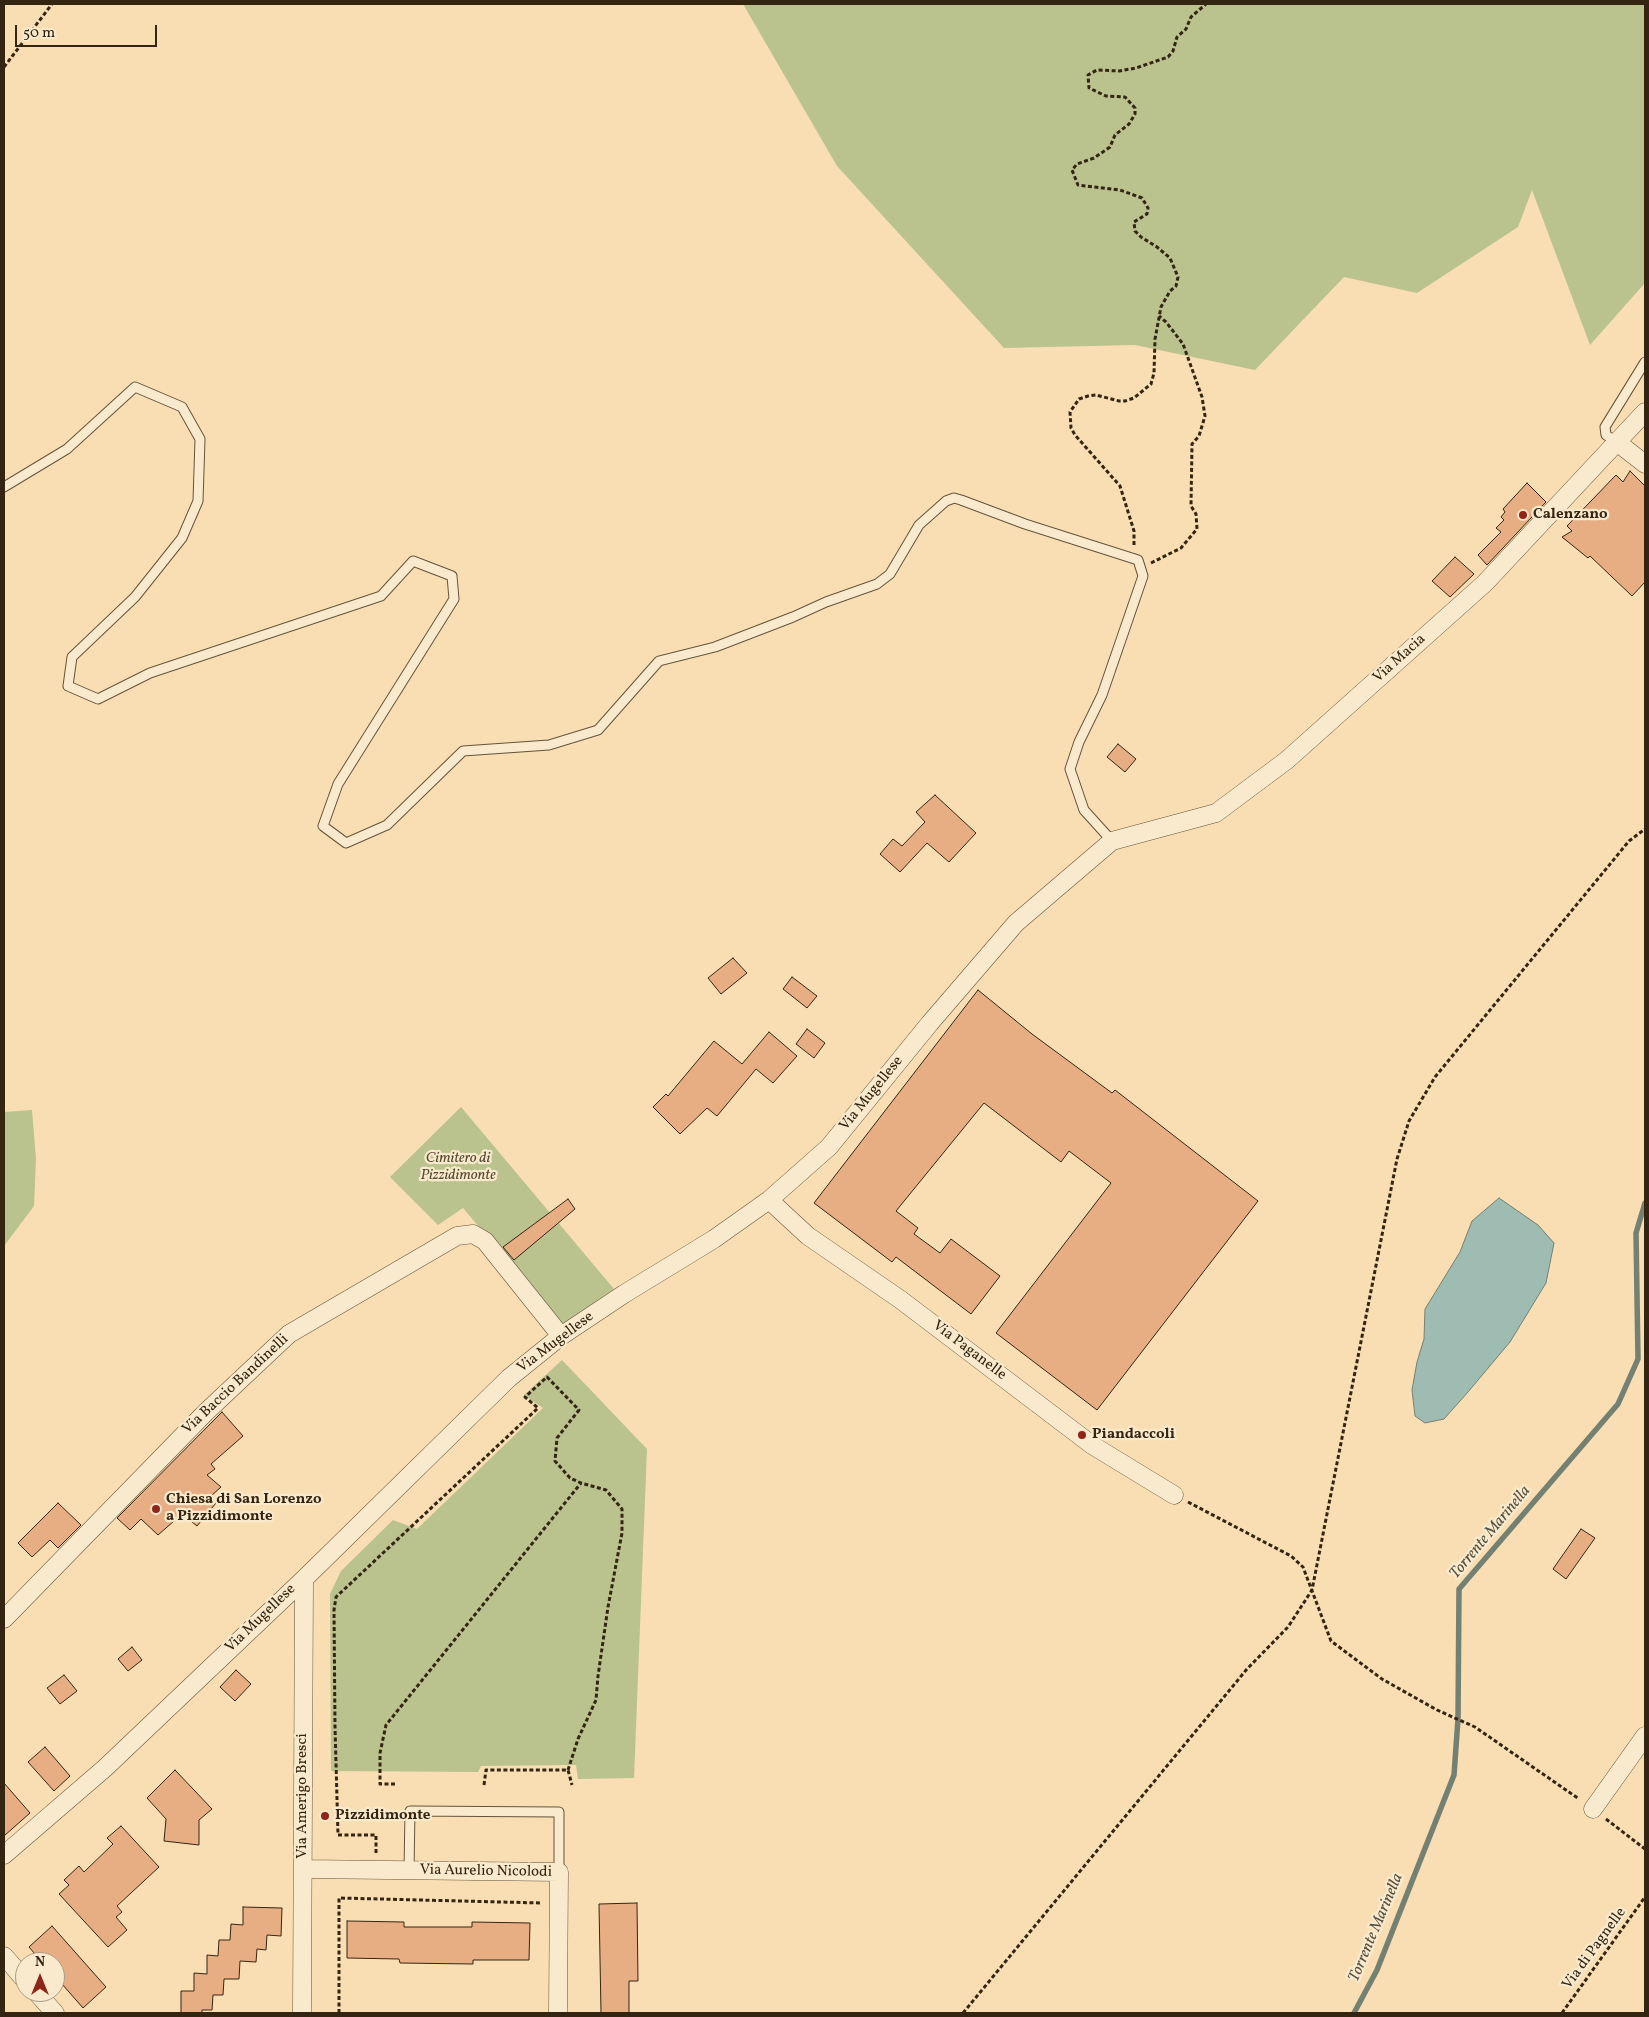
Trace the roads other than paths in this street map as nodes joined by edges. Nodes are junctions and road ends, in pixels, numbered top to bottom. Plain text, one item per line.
1 (1645, 362) edge
2 (1645, 412) edge
3 (1618, 444) junction
4 (1645, 464) edge
5 (4, 487) edge
6 (1112, 842) junction
7 (769, 1200) junction
8 (561, 1336) junction
9 (1174, 1495) road end
10 (304, 1579) junction
11 (4, 1618) edge
12 (1645, 1736) edge
13 (1593, 1808) road end
14 (4, 1855) edge
15 (303, 1869) junction
16 (409, 1871) junction
17 (559, 1872) junction
18 (4, 1956) edge
19 (15, 1969) edge
20 (45, 2002) edge
21 (55, 2013) edge
22 (302, 2013) edge
23 (558, 2013) edge

1 - 3 lane
2 - 3 street, Via Macia
3 - 4 street
3 - 6 street, Via Macia
5 - 6 lane
6 - 7 street, Via Mugellese
7 - 8 street, Via Mugellese
7 - 9 street, Via Paganelle
8 - 10 street, Via Mugellese
8 - 11 street, Via Baccio Bandinelli
10 - 14 street, Via Mugellese
10 - 15 street, Via Amerigo Bresci
12 - 13 street
15 - 16 street, Via Aurelio Nicolodi
15 - 22 street, Via Amerigo Bresci
16 - 17 street, Via Aurelio Nicolodi
16 - 17 lane
17 - 23 street, Via Aurelio Nicolodi
18 - 19 street
20 - 21 street

